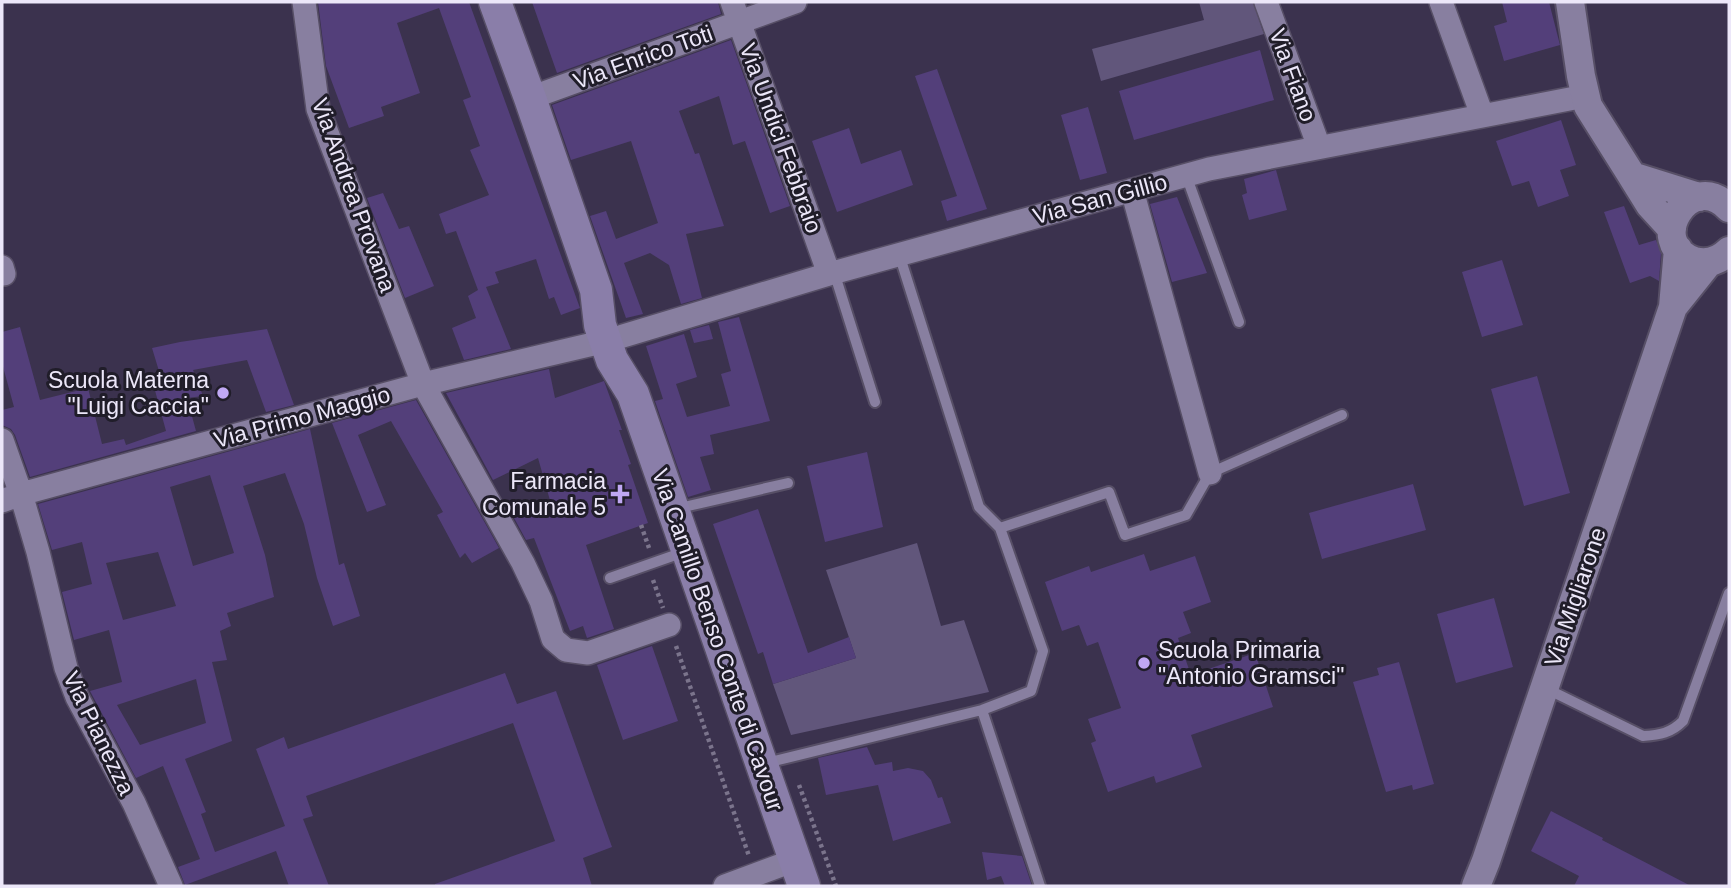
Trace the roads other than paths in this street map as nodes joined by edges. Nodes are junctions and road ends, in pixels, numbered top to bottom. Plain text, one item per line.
1 (304, 2) edge
2 (495, 2) edge
3 (795, 2) edge
4 (1266, 2) edge
5 (1441, 2) edge
6 (1570, 2) edge
7 (736, 12) edge
8 (1585, 96) junction
9 (530, 98) junction
10 (1482, 115) junction
11 (1319, 147) junction
12 (1186, 175) junction
13 (1632, 176) junction
14 (1132, 190) junction
15 (1699, 197) junction
16 (1729, 208) edge
17 (1675, 239) junction
18 (899, 254) junction
19 (1721, 260) edge
20 (832, 273) junction
21 (1674, 307) junction
22 (1238, 322) dead end
23 (614, 339) junction
24 (423, 384) junction
25 (875, 402) dead end
26 (1342, 415) dead end
27 (2, 440) edge
28 (1210, 472) junction
29 (788, 483) dead end
30 (11, 498) edge
31 (673, 510) junction
32 (1000, 528) junction
33 (687, 551) junction
34 (610, 578) dead end
35 (1729, 593) edge
36 (669, 625) road end
37 (1545, 688) junction
38 (982, 710) junction
39 (762, 764) junction
40 (799, 873) edge
41 (171, 886) edge
42 (725, 886) edge
43 (1040, 886) edge
44 (1476, 886) edge

1 - 24 street, Via Andrea Provana
2 - 9 main road, Via Camillo Benso Conte di Cavour
3 - 7 street, Via Enrico Toti
4 - 11 street, Via Fiano
5 - 10 street
6 - 8 street
7 - 9 street, Via Enrico Toti
7 - 20 street, Via Undici Febbraio
8 - 10 street, Via San Gillio
8 - 13 street
9 - 23 main road, Via Camillo Benso Conte di Cavour
10 - 11 street, Via San Gillio
11 - 12 street, Via San Gillio
12 - 14 street, Via San Gillio
12 - 22 lane
13 - 15 street
13 - 17 street
14 - 18 street, Via San Gillio
14 - 28 street
15 - 16 street
15 - 17 street
17 - 19 street
17 - 21 street
18 - 20 street, Via San Gillio
18 - 32 lane
19 - 21 street
20 - 23 street, Via San Gillio
20 - 25 lane
21 - 37 street, Via Migliarone
23 - 24 street, Via Primo Maggio
23 - 31 main road, Via Camillo Benso Conte di Cavour
24 - 30 street, Via Primo Maggio
24 - 36 street, Via Andrea Provana
26 - 28 lane
27 - 30 street, Via Pianezza
28 - 32 lane
29 - 31 lane
30 - 41 street, Via Pianezza
31 - 33 main road, Via Camillo Benso Conte di Cavour
32 - 38 lane
33 - 34 lane
33 - 39 main road, Via Camillo Benso Conte di Cavour
35 - 37 lane
37 - 44 street, Via Migliarone
38 - 39 lane
38 - 43 lane
39 - 40 main road, Via Camillo Benso Conte di Cavour
40 - 42 street

